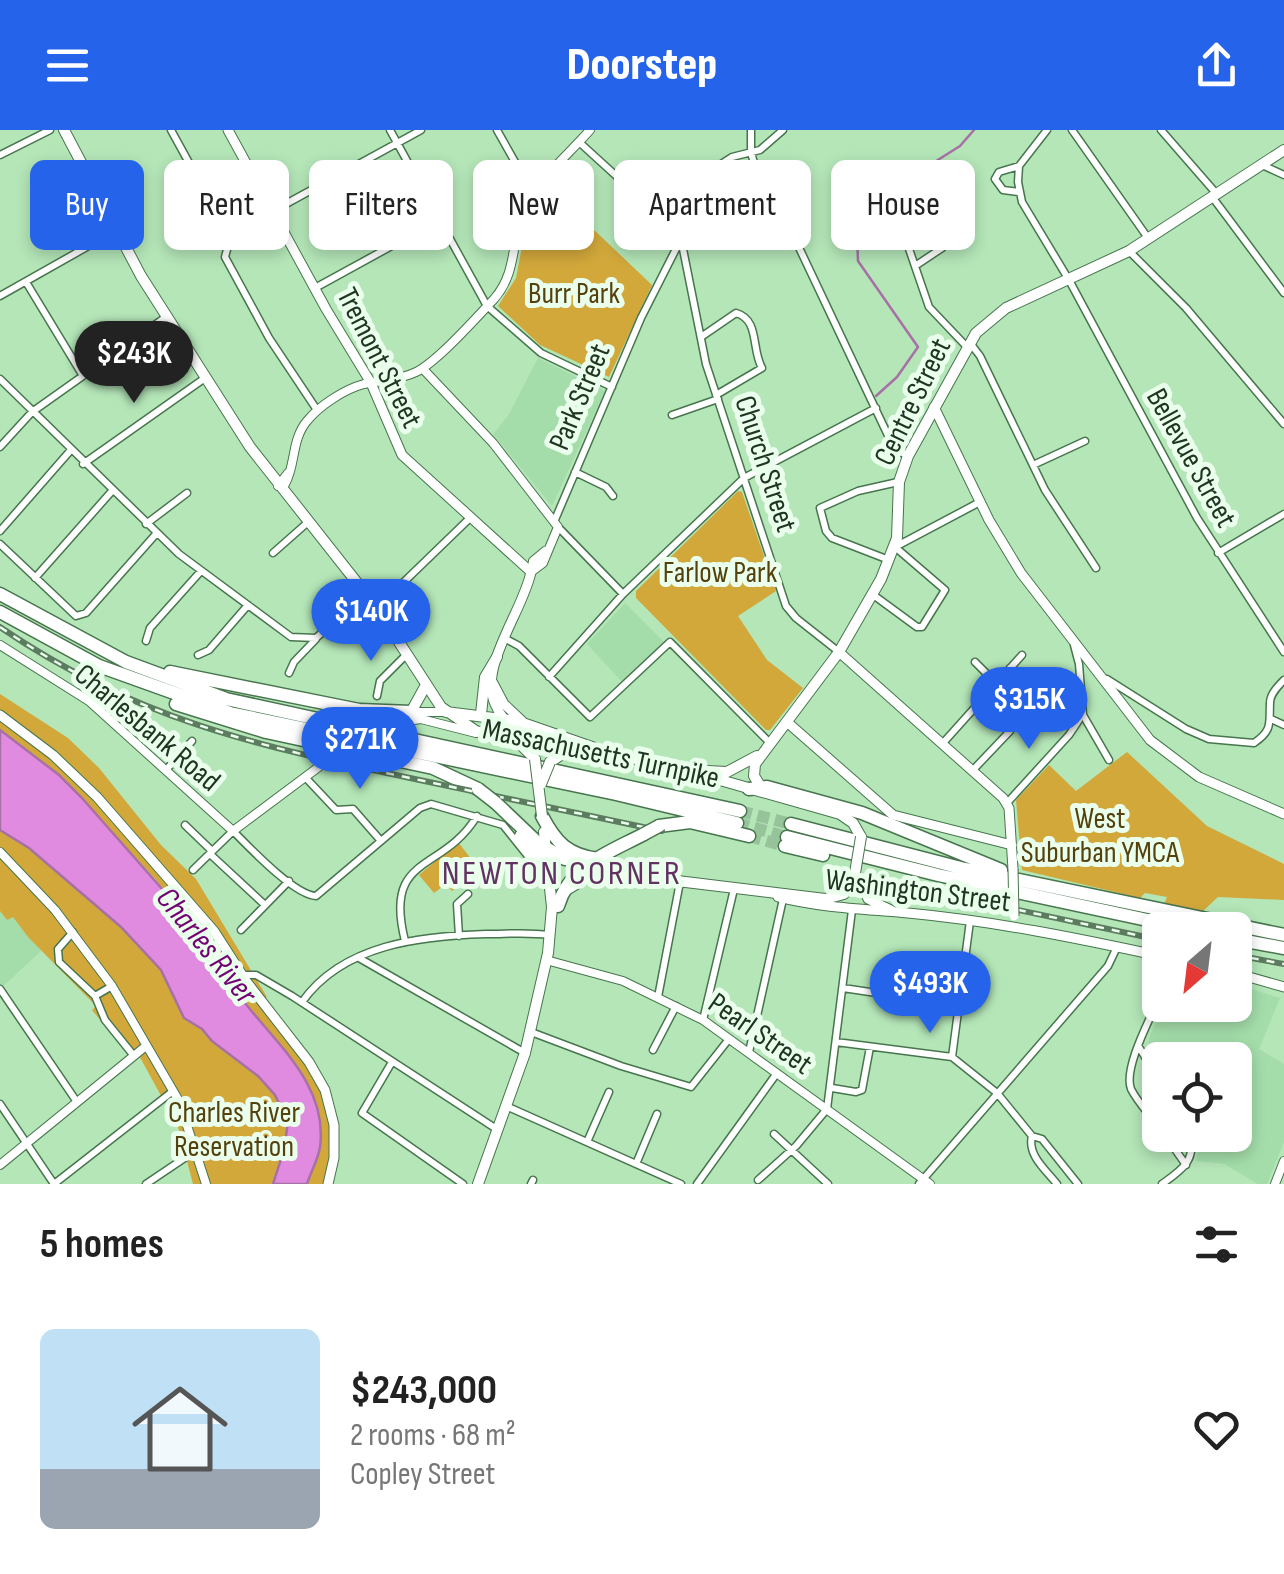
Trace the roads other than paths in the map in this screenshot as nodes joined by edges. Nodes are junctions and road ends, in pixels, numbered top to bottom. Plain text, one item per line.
1 (50, 130) edge
2 (64, 130) edge
3 (171, 130) edge
4 (390, 130) edge
5 (421, 130) edge
6 (497, 130) edge
7 (590, 130) edge
8 (751, 130) edge
9 (783, 130) edge
10 (1047, 130) edge
11 (1072, 130) edge
12 (1161, 130) edge
13 (232, 131) edge
14 (580, 142) junction
15 (398, 143) junction
16 (1284, 150) edge
17 (750, 153) junction
18 (0, 156) edge
19 (79, 160) edge
20 (188, 160) edge
21 (247, 160) edge
22 (407, 160) edge
23 (514, 160) edge
24 (564, 160) edge
25 (727, 160) edge
26 (753, 160) edge
27 (1259, 164) junction
28 (1019, 166) junction
29 (614, 172) edge
30 (1284, 175) edge
31 (1019, 192) junction
32 (1213, 193) junction
33 (289, 205) edge
34 (1148, 238) junction
35 (289, 242) edge
36 (453, 245) edge
37 (82, 250) edge
38 (126, 250) edge
39 (225, 250) edge
40 (384, 250) edge
41 (514, 250) edge
42 (675, 250) edge
43 (683, 250) edge
44 (800, 250) edge
45 (908, 250) edge
46 (939, 250) edge
47 (1129, 251) junction
48 (915, 266) junction
49 (1070, 280) junction
50 (26, 282) junction
51 (314, 288) junction
52 (1284, 293) edge
53 (0, 296) edge
54 (487, 306) junction
55 (166, 317) junction
56 (701, 336) junction
57 (968, 345) junction
58 (423, 368) junction
59 (84, 376) junction
60 (206, 378) junction
61 (0, 379) edge
62 (371, 383) junction
63 (612, 387) junction
64 (717, 397) junction
65 (934, 407) junction
66 (876, 408) junction
67 (317, 410) junction
68 (32, 412) junction
69 (672, 415) dead end
70 (1284, 424) edge
71 (1085, 440) dead end
72 (0, 446) edge
73 (70, 451) junction
74 (908, 456) junction
75 (83, 464) junction
76 (1033, 465) junction
77 (576, 472) junction
78 (744, 478) junction
79 (899, 482) junction
80 (278, 486) junction
81 (112, 492) junction
82 (187, 493) dead end
83 (613, 496) dead end
84 (980, 502) junction
85 (544, 508) junction
86 (558, 508) junction
87 (1284, 514) edge
88 (470, 518) junction
89 (307, 523) junction
90 (146, 524) junction
91 (556, 525) junction
92 (0, 532) edge
93 (156, 534) junction
94 (0, 544) edge
95 (894, 547) junction
96 (274, 553) dead end
97 (1218, 553) junction
98 (889, 561) junction
99 (1096, 568) dead end
100 (200, 571) junction
101 (531, 572) junction
102 (35, 578) junction
103 (0, 594) edge
104 (366, 594) junction
105 (623, 594) junction
106 (872, 594) junction
107 (248, 605) junction
108 (377, 608) junction
109 (0, 612) edge
110 (290, 636) junction
111 (316, 638) junction
112 (506, 638) junction
113 (146, 640) dead end
114 (1073, 644) junction
115 (0, 645) edge
116 (97, 648) junction
117 (838, 652) junction
118 (1284, 652) edge
119 (198, 655) dead end
120 (406, 655) junction
121 (1022, 655) dead end
122 (80, 657) junction
123 (498, 657) junction
124 (294, 662) junction
125 (975, 662) dead end
126 (1010, 668) junction
127 (289, 674) dead end
128 (1100, 674) junction
129 (491, 675) junction
130 (549, 677) junction
131 (1284, 680) edge
132 (996, 683) junction
133 (426, 685) junction
134 (376, 696) dead end
135 (1047, 698) dead end
136 (411, 712) junction
137 (446, 712) junction
138 (481, 714) junction
139 (0, 715) edge
140 (1081, 717) junction
141 (503, 718) junction
142 (1271, 719) junction
143 (787, 722) junction
144 (526, 724) junction
145 (378, 726) junction
146 (1284, 726) edge
147 (1010, 731) dead end
148 (490, 736) junction
149 (192, 741) dead end
150 (943, 743) junction
151 (771, 744) junction
152 (762, 753) junction
153 (622, 756) junction
154 (535, 759) junction
155 (1109, 760) dead end
156 (166, 770) junction
157 (686, 770) junction
158 (973, 770) junction
159 (305, 777) junction
160 (540, 788) junction
161 (759, 790) junction
162 (1008, 802) junction
163 (501, 808) junction
164 (214, 814) junction
165 (1284, 814) edge
166 (477, 816) junction
167 (542, 816) junction
168 (244, 820) junction
169 (185, 825) dead end
170 (233, 830) junction
171 (544, 832) junction
172 (749, 836) tunnel mouth
173 (381, 841) junction
174 (1012, 845) junction
175 (545, 848) junction
176 (0, 852) edge
177 (211, 853) junction
178 (566, 859) junction
179 (591, 863) junction
180 (193, 870) dead end
181 (548, 877) junction
182 (857, 880) junction
183 (674, 881) junction
184 (289, 882) junction
185 (1031, 882) junction
186 (734, 889) junction
187 (752, 891) junction
188 (468, 894) dead end
189 (783, 899) junction
190 (265, 905) junction
191 (558, 906) junction
192 (852, 910) junction
193 (904, 912) junction
194 (1142, 919) edge
195 (970, 921) junction
196 (1014, 927) junction
197 (241, 930) dead end
198 (551, 931) junction
199 (73, 932) junction
200 (1284, 935) edge
201 (459, 936) junction
202 (406, 941) junction
203 (1252, 942) edge
204 (1117, 946) junction
205 (1284, 948) edge
206 (376, 950) junction
207 (1142, 952) edge
208 (358, 957) junction
209 (546, 960) junction
210 (378, 969) junction
211 (242, 975) junction
212 (1252, 977) edge
213 (112, 986) junction
214 (1284, 987) edge
215 (842, 988) junction
216 (0, 989) edge
217 (95, 996) junction
218 (658, 997) junction
219 (910, 998) dead end
220 (302, 1002) junction
221 (676, 1006) junction
222 (703, 1020) junction
223 (1149, 1022) edge
224 (530, 1034) junction
225 (730, 1038) junction
226 (836, 1042) junction
227 (146, 1046) junction
228 (1139, 1046) junction
229 (870, 1047) junction
230 (653, 1050) dead end
231 (1142, 1051) edge
232 (749, 1052) junction
233 (525, 1053) junction
234 (134, 1056) junction
235 (952, 1057) junction
236 (392, 1062) junction
237 (777, 1072) junction
238 (832, 1088) junction
239 (173, 1091) junction
240 (609, 1092) dead end
241 (997, 1094) junction
242 (77, 1102) junction
243 (0, 1104) edge
244 (1142, 1105) edge
245 (506, 1106) junction
246 (828, 1109) junction
247 (657, 1114) dead end
248 (498, 1130) junction
249 (774, 1134) dead end
250 (1032, 1136) junction
251 (587, 1142) junction
252 (27, 1143) junction
253 (197, 1150) junction
254 (792, 1150) junction
255 (1176, 1152) edge
256 (1191, 1152) edge
257 (1284, 1161) edge
258 (0, 1164) edge
259 (636, 1164) junction
260 (1186, 1165) junction
261 (758, 1180) dead end
262 (668, 1181) edge
263 (924, 1182) edge
264 (54, 1184) edge
265 (146, 1184) edge
266 (206, 1184) edge
267 (328, 1184) edge
268 (463, 1184) edge
269 (478, 1184) edge
270 (682, 1184) edge
271 (697, 1184) edge
272 (828, 1184) edge
273 (1057, 1184) edge
274 (1078, 1184) edge
275 (1162, 1184) edge
276 (1275, 1184) edge

1 - 18 street
2 - 19 main road
3 - 20 street
4 - 15 street
5 - 15 street
6 - 23 street
7 - 14 street
8 - 17 street
9 - 17 street
10 - 28 street
11 - 34 street
12 - 32 street
13 - 21 main road, Tremont Street
14 - 24 street
14 - 29 street, Church Street
15 - 22 street
15 - 33 street
16 - 27 main road, Centre Street
17 - 25 street
17 - 26 street
27 - 30 street
27 - 32 main road, Centre Street
28 - 31 street
28 - 31 street, Bellevue Street
31 - 49 street, Bellevue Street
32 - 34 main road, Centre Street
32 - 52 street
34 - 47 main road, Centre Street
35 - 51 main road, Tremont Street
36 - 54 street
37 - 50 street
38 - 55 main road
39 - 67 street
40 - 51 street
41 - 54 street
42 - 63 street, Park Street
43 - 56 street, Church Street
44 - 66 street
45 - 48 street
46 - 48 street
47 - 49 main road, Centre Street
47 - 70 street
48 - 57 street
49 - 57 main road, Centre Street
49 - 97 street, Bellevue Street
50 - 53 street
50 - 59 street
51 - 62 main road, Tremont Street
54 - 58 street
54 - 63 street
55 - 59 street
55 - 60 main road
56 - 64 street, Church Street
56 - 64 street
57 - 65 main road, Centre Street
57 - 76 street
58 - 62 street
58 - 85 street
59 - 68 street
60 - 75 street
60 - 80 main road
61 - 68 street
62 - 67 street
62 - 88 main road, Tremont Street
63 - 77 street, Park Street
64 - 69 street
64 - 78 street, Church Street
65 - 74 main road, Centre Street
65 - 84 main road
66 - 74 street
66 - 78 street
67 - 80 street
68 - 72 street
68 - 73 street
71 - 76 street
73 - 75 street
73 - 92 street
74 - 79 main road, Centre Street
75 - 81 street
76 - 99 street
77 - 83 street
77 - 86 street, Park Street
78 - 105 street
78 - 117 street, Church Street
79 - 95 main road, Centre Street
79 - 98 street
80 - 89 main road
81 - 90 street
81 - 102 street
82 - 90 street
84 - 95 street
84 - 114 main road
85 - 86 street
85 - 91 street
86 - 91 street, Park Street
87 - 97 street
88 - 101 main road, Tremont Street
88 - 108 street
89 - 96 street
89 - 104 main road
90 - 93 street
91 - 101 street, Park Street
91 - 105 street
93 - 100 street
93 - 102 street
94 - 102 street
95 - 98 main road, Centre Street
95 - 106 street
97 - 118 street, Bellevue Street
98 - 106 main road, Centre Street
100 - 107 street
100 - 113 street
101 - 112 main road, Park Street
103 - 116 highway, Massachusetts Turnpike
104 - 108 main road
104 - 111 street
105 - 130 street
106 - 117 main road, Centre Street
107 - 110 street
107 - 119 street
108 - 120 main road
109 - 122 highway, Massachusetts Turnpike
110 - 111 street
110 - 124 street
111 - 124 street
112 - 123 main road, Park Street
112 - 130 street
114 - 128 main road
114 - 140 street
115 - 156 street, Charlesbank Road
116 - 122 highway, Massachusetts Turnpike
116 - 136 highway
117 - 143 main road, Centre Street
117 - 150 main road, Church Street
120 - 133 main road
120 - 134 street
121 - 126 street
122 - 163 highway, bridge
123 - 129 main road, Park Street
123 - 138 main road
124 - 127 street
125 - 132 street
126 - 132 street
126 - 135 street
128 - 142 street
128 - 165 main road
129 - 141 main road
129 - 144 main road
130 - 151 street
131 - 142 street
132 - 150 street
133 - 136 main road
133 - 137 main road
136 - 137 street
136 - 145 street
137 - 138 main road, Centre Street
137 - 148 main road
138 - 141 main road, Centre Street
139 - 211 main road
140 - 155 street
140 - 162 street
141 - 144 main road, Centre Street
141 - 154 main road
142 - 146 street
143 - 151 main road, Centre Street
143 - 174 main road
144 - 153 main road, Centre Street
145 - 148 street
145 - 159 street, bridge
147 - 158 street
148 - 154 main road
149 - 156 street
150 - 158 main road, Church Street
151 - 152 main road, Centre Street
152 - 157 main road, Centre Street
152 - 161 main road
153 - 157 main road, Centre Street
153 - 160 main road, Centre Street, bridge
154 - 160 main road, bridge
156 - 164 street, Charlesbank Road
157 - 161 main road
158 - 162 main road, Church Street
159 - 168 street
159 - 173 street
160 - 167 main road, bridge
161 - 182 main road, bridge
161 - 185 highway
162 - 174 main road
163 - 175 highway
163 - 181 highway
164 - 168 street, Charlesbank Road
164 - 170 street, Charlesbank Road
166 - 173 street
166 - 181 street
166 - 202 street
167 - 171 main road
167 - 179 highway
168 - 170 street
169 - 177 street
170 - 177 street
170 - 184 street, Charlesbank Road
171 - 175 main road
171 - 178 main road
172 - 179 highway, bridge
173 - 184 street
174 - 196 main road, bridge
175 - 178 highway
175 - 181 main road
176 - 199 street
177 - 180 street
177 - 190 street
178 - 179 main road, Washington Street
179 - 183 main road, Washington Street
179 - 191 highway
181 - 198 main road
182 - 187 main road
182 - 193 main road
183 - 186 main road, Washington Street
183 - 191 main road, Washington Street
183 - 218 street
184 - 190 street
185 - 194 highway
185 - 200 highway
186 - 187 main road, Washington Street
186 - 222 street
187 - 189 main road, Washington Street
188 - 201 street
189 - 192 main road, Washington Street
189 - 232 street
190 - 197 street
191 - 198 main road
192 - 193 main road, Washington Street
192 - 215 street
193 - 195 main road, Washington Street
195 - 196 main road, Washington Street
195 - 235 street
196 - 204 main road, Washington Street
198 - 201 street
198 - 209 main road
199 - 213 street
199 - 217 street
201 - 202 street
202 - 206 street
203 - 205 highway
204 - 207 main road, Washington Street
204 - 241 street
206 - 208 street
206 - 210 street
208 - 210 street
208 - 220 street
209 - 218 street, Pearl Street
209 - 224 main road
210 - 233 street
211 - 220 street
211 - 267 main road
212 - 214 main road
213 - 217 street
213 - 227 street
215 - 219 street
215 - 226 street
216 - 242 street
217 - 234 street
218 - 221 street, Pearl Street
220 - 236 street
221 - 222 street, Pearl Street
221 - 230 street
222 - 225 street, Pearl Street
223 - 228 street
224 - 225 street
224 - 233 main road
225 - 232 street, Pearl Street
226 - 229 street
226 - 238 street
227 - 234 street
227 - 239 street
228 - 231 street
228 - 244 street
229 - 235 street
229 - 238 street
232 - 237 street, Pearl Street
233 - 245 main road
234 - 242 street
235 - 241 street
236 - 248 street
236 - 268 street
237 - 246 street, Pearl Street
237 - 271 street
238 - 246 street
239 - 253 street
239 - 264 street
240 - 251 street
241 - 250 street
241 - 263 street
242 - 252 street
243 - 252 street
245 - 248 main road
245 - 251 street
246 - 254 street
246 - 263 street, Pearl Street
247 - 259 street
248 - 269 main road
249 - 254 street
250 - 273 street
250 - 274 street
251 - 259 street
252 - 258 street
252 - 264 street
253 - 265 street
253 - 266 street
254 - 261 street
254 - 272 street
255 - 260 street
256 - 260 street
257 - 276 street
259 - 262 street
260 - 275 street
262 - 270 street

